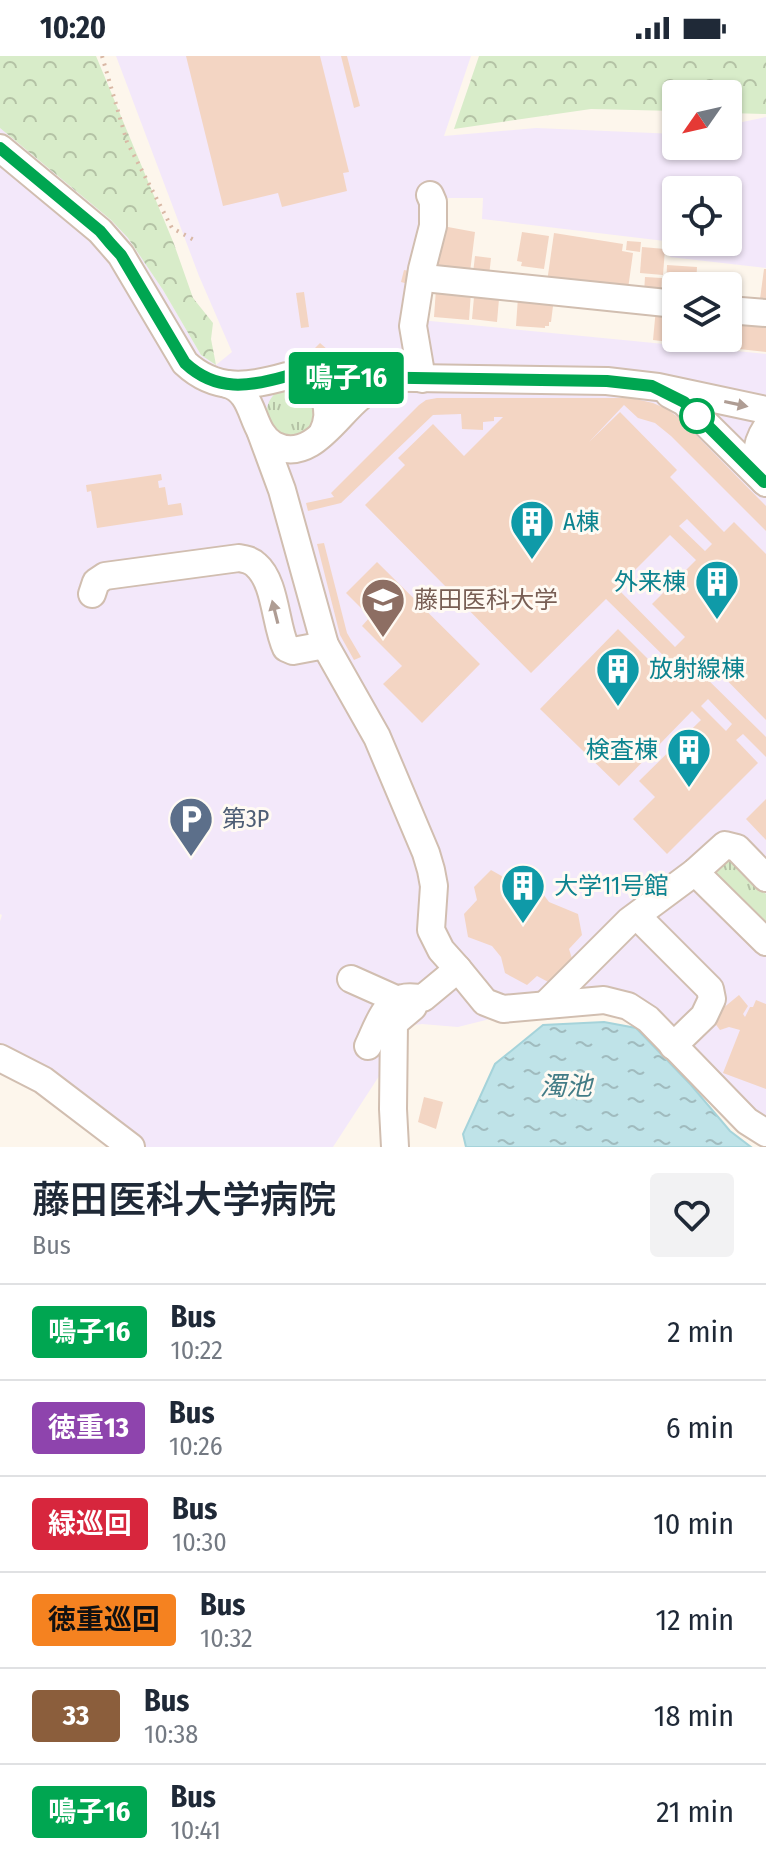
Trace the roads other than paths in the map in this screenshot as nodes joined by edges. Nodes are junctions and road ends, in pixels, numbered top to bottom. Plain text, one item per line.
1 (0, 148) edge
2 (430, 195) dead end
3 (434, 279) dead end
4 (662, 303) edge
5 (742, 311) edge
6 (766, 313) edge
7 (281, 378) junction
8 (393, 379) junction
9 (422, 379) junction
10 (227, 384) junction
11 (652, 386) junction
12 (766, 410) edge
13 (258, 427) junction
14 (766, 428) edge
15 (319, 437) junction
16 (765, 482) edge
17 (282, 490) junction
18 (92, 594) dead end
19 (325, 645) junction
20 (695, 872) junction
21 (766, 878) edge
22 (637, 916) junction
23 (766, 942) edge
24 (593, 958) junction
25 (458, 969) junction
26 (351, 979) dead end
27 (410, 999) junction
28 (612, 1002) junction
29 (545, 1005) junction
30 (368, 1046) dead end
31 (673, 1046) junction
32 (0, 1058) edge
33 (766, 1133) edge
34 (131, 1147) edge
35 (395, 1147) edge

1 - 10 street
2 - 9 street
3 - 4 street
5 - 6 street
7 - 8 street
7 - 10 street
7 - 13 street
7 - 15 street
8 - 9 street
8 - 15 street
9 - 11 street
10 - 13 street
11 -> 12 street
11 - 16 street
13 - 15 street
13 - 17 street
14 - 16 street
15 - 17 street
17 - 19 street
19 -> 18 street
19 - 25 street
20 - 21 street
20 - 22 street
20 - 23 street
22 - 24 street
22 - 31 street
24 - 28 street
24 - 29 street
25 - 27 street
25 - 29 street
26 - 27 street
27 - 30 street
27 - 35 street
28 - 29 street
28 - 31 street
31 - 33 street
32 - 34 street

